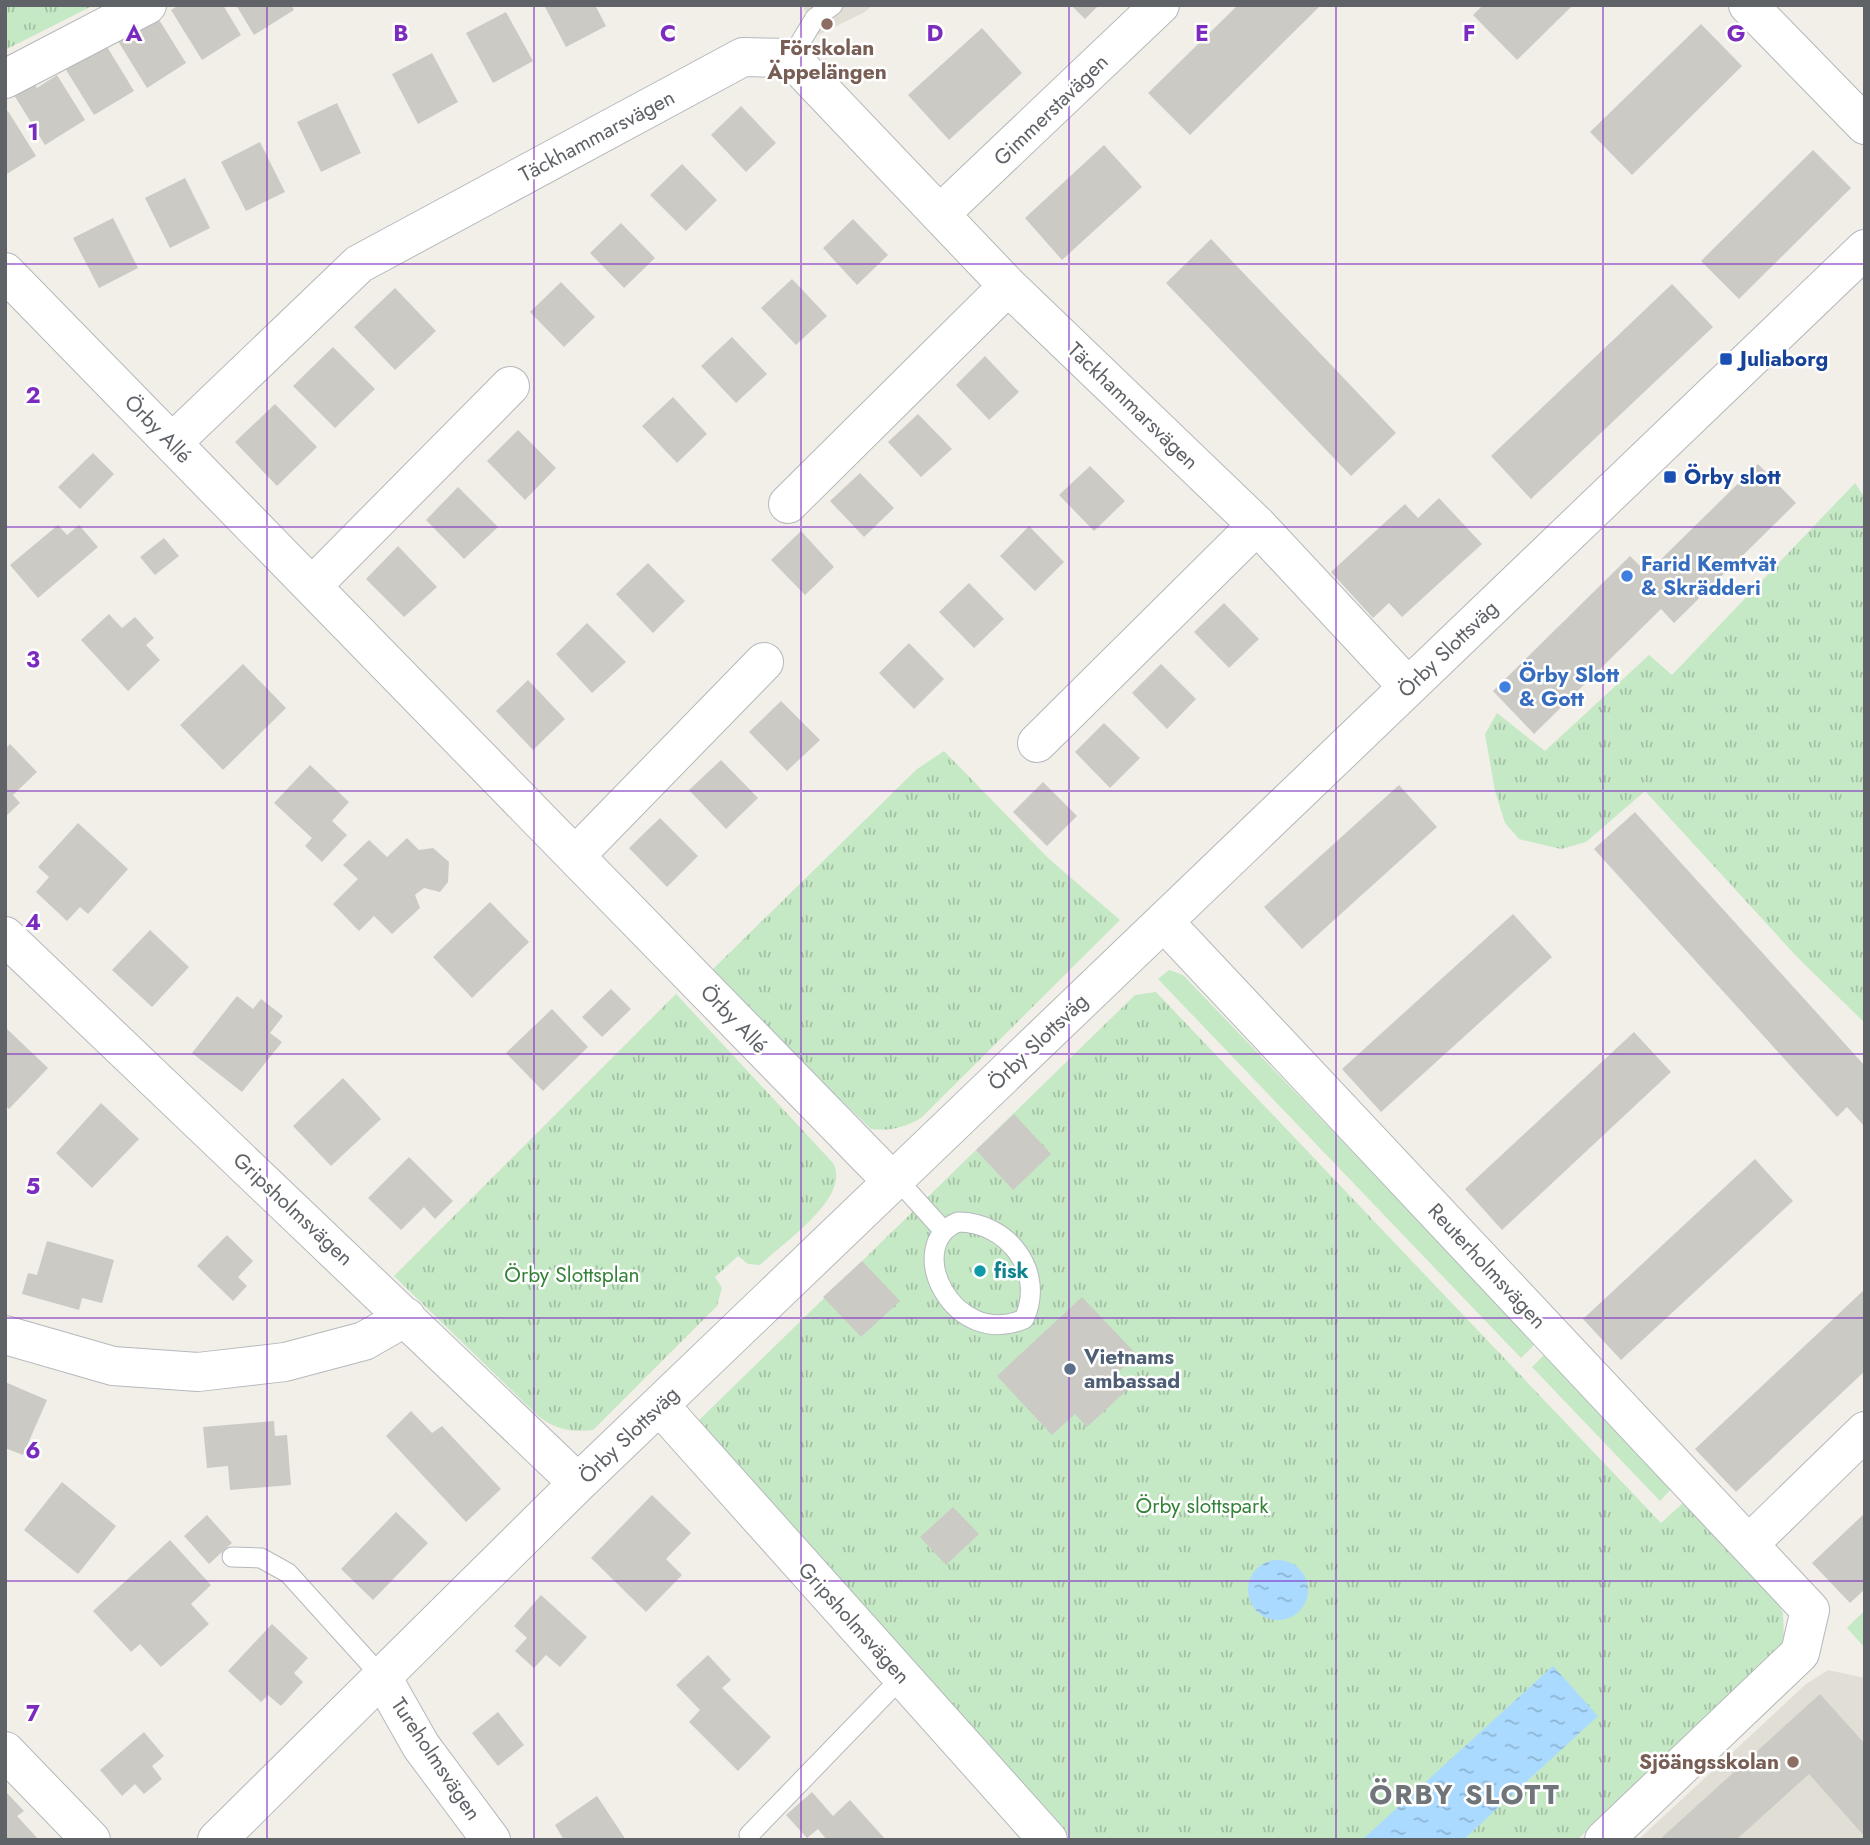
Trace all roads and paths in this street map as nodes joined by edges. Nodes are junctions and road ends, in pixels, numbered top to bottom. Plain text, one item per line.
1 (147, 5) edge
2 (833, 5) edge
3 (1160, 5) edge
4 (1748, 5) edge
5 (791, 58) junction
6 (5, 79) edge
7 (1865, 125) edge
8 (941, 213) junction
9 (1865, 249) edge
10 (5, 272) edge
11 (1008, 286) junction
12 (510, 386) dead end
13 (172, 443) junction
14 (788, 504) dead end
15 (1257, 525) junction
16 (312, 586) junction
17 (764, 662) dead end
18 (1408, 687) junction
19 (1037, 743) dead end
20 (576, 856) junction
21 (1164, 922) junction
22 (5, 936) edge
23 (895, 1180) junction
24 (943, 1230) junction
25 (406, 1317) junction
26 (5, 1335) edge
27 (660, 1406) junction
28 (1865, 1431) edge
29 (578, 1483) junction
30 (1749, 1545) junction
31 (232, 1557) dead end
32 (902, 1676) junction
33 (382, 1678) junction
34 (5, 1751) edge
35 (749, 1835) dead end
36 (91, 1840) edge
37 (217, 1840) edge
38 (491, 1840) edge
39 (1048, 1840) edge
40 (1604, 1840) edge

1 - 6 street
2 - 5 lane
3 - 8 street, Gimmerstavägen
4 - 7 street
5 - 8 street, Täckhammarsvägen
5 - 13 street, Täckhammarsvägen
8 - 11 street, Täckhammarsvägen
9 - 18 street, Örby Slottsväg
10 - 13 street, Örby Allé
11 - 14 street
11 - 15 street, Täckhammarsvägen
12 - 16 street
13 - 16 street, Örby Allé
15 - 18 street, Täckhammarsvägen
15 - 19 street
16 - 20 street, Örby Allé
17 - 20 street
18 - 21 street, Örby Slottsväg
20 - 23 street, Örby Allé
21 - 23 street, Örby Slottsväg
21 - 30 street, Reuterholmsvägen
22 - 25 street, Gripsholmsvägen
23 - 24 lane
23 - 27 street, Örby Slottsväg
24 - 24 lane
25 - 26 street
25 - 29 street, Gripsholmsvägen
27 - 29 street, Örby Slottsväg
27 - 32 street, Gripsholmsvägen
28 - 30 street
29 - 33 street, Örby Slottsväg
30 - 40 street, Reuterholmsvägen
31 - 33 lane
32 - 35 lane
32 - 39 street, Gripsholmsvägen
33 - 37 street, Örby Slottsväg
33 - 38 street, Tureholmsvägen
34 - 36 street

